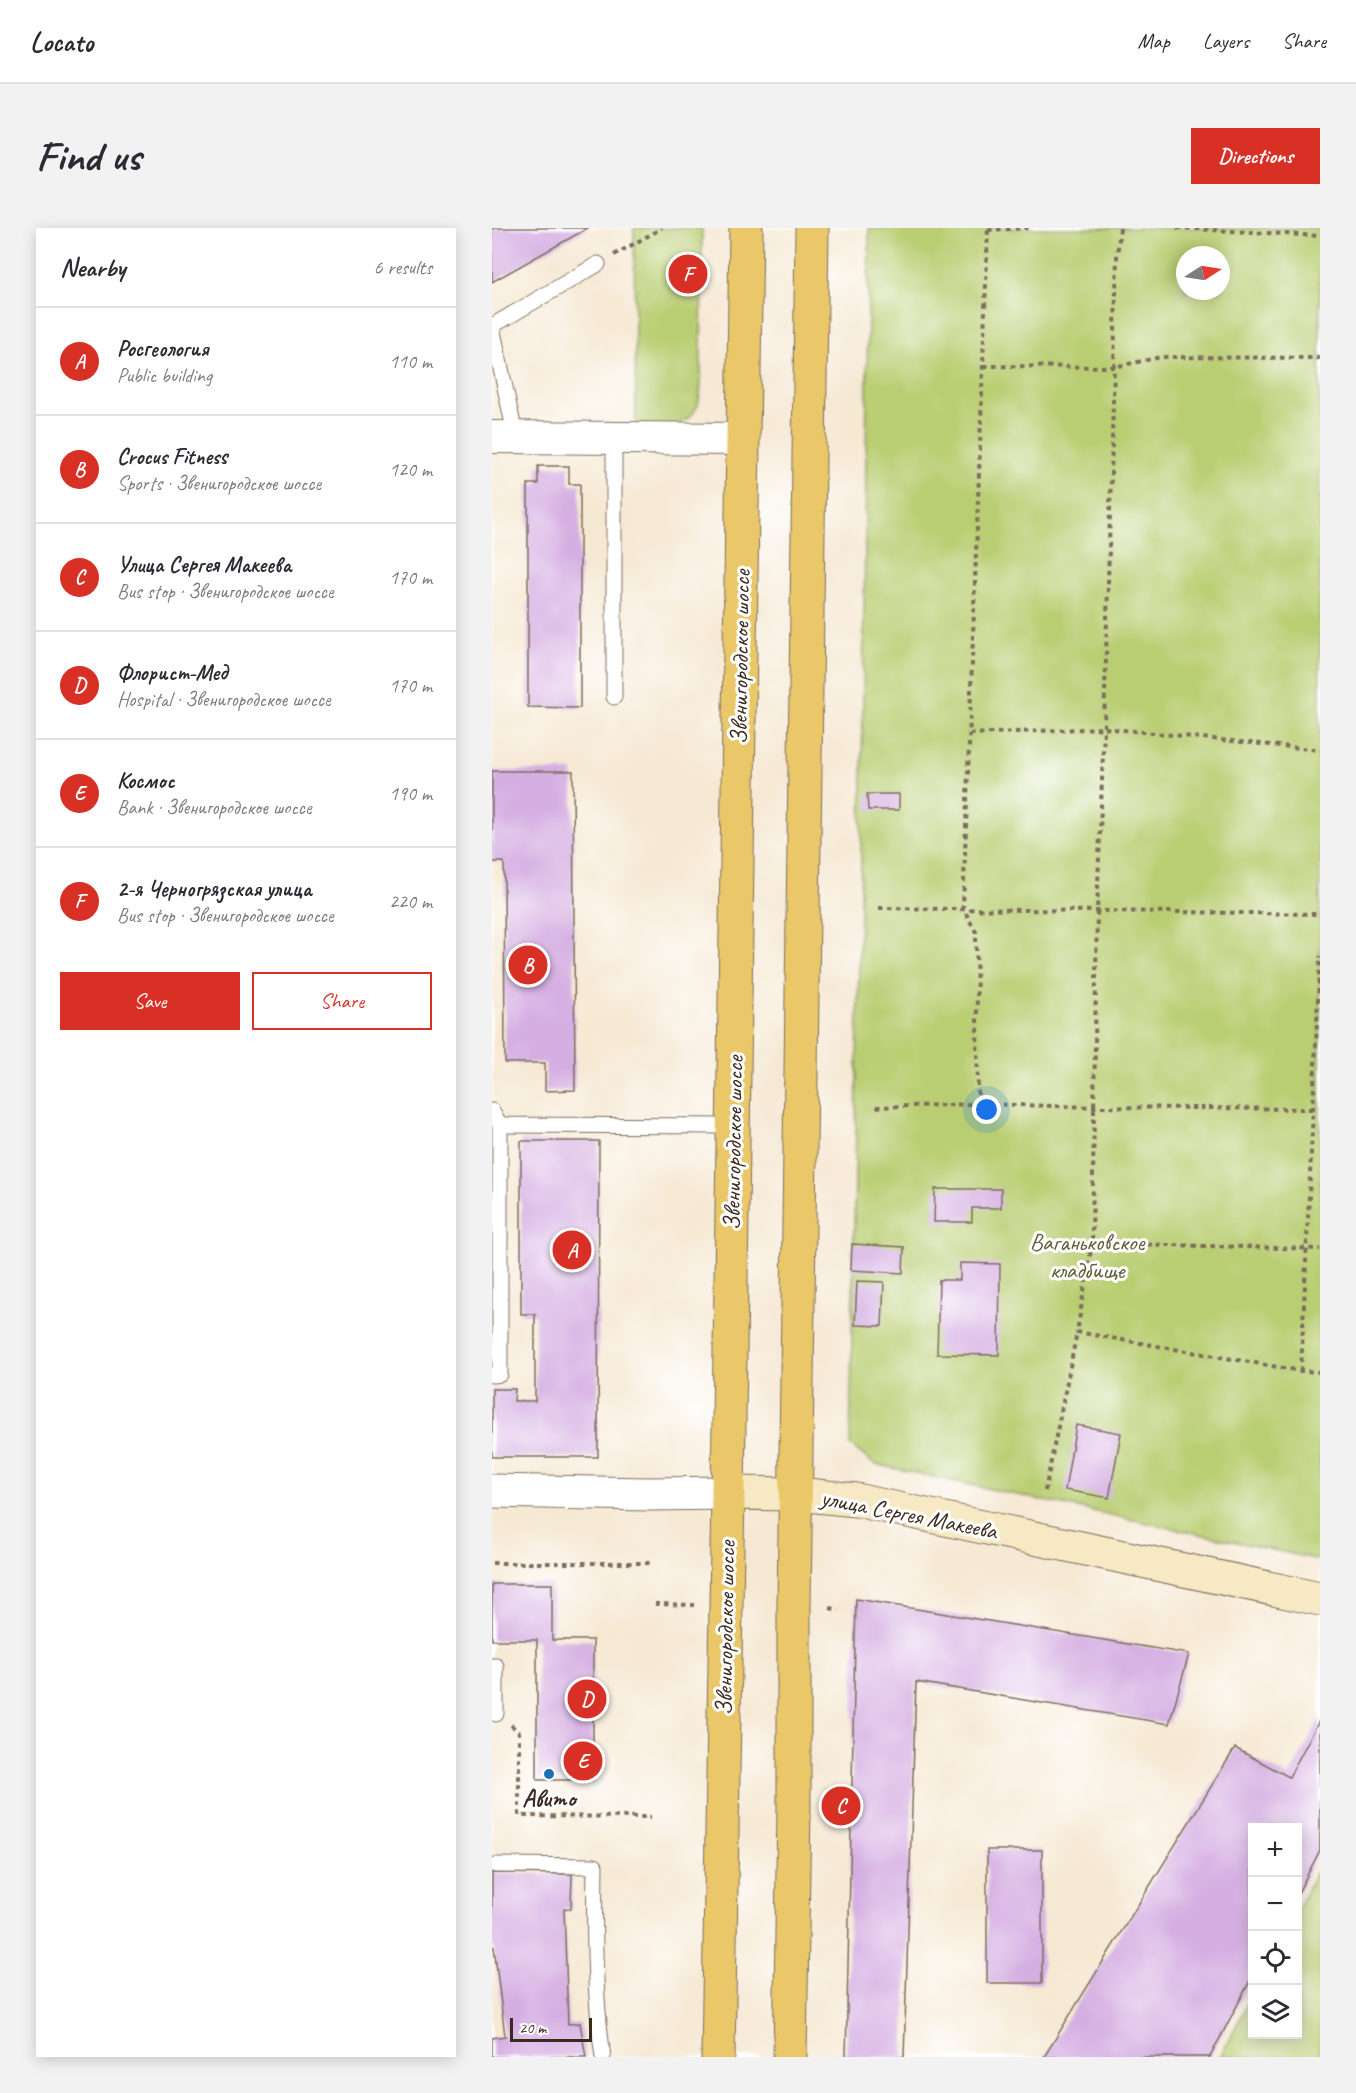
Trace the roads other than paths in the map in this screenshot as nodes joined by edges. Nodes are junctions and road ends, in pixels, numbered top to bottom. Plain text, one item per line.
1 (746, 228) edge
2 (812, 228) edge
3 (598, 264) road end
4 (492, 326) edge
5 (502, 437) edge
6 (614, 439) junction
7 (742, 439) junction
8 (614, 697) dead end
9 (492, 1111) edge
10 (500, 1125) junction
11 (733, 1126) junction
12 (492, 1375) edge
13 (492, 1491) edge
14 (728, 1493) junction
15 (797, 1494) junction
16 (1320, 1599) edge
17 (492, 1666) edge
18 (496, 1714) road end
19 (495, 1865) dead end
20 (603, 2057) edge
21 (718, 2057) edge
22 (790, 2057) edge

1 - 7 main road, Звенигородское шоссе
2 - 15 main road
3 - 4 lane
4 - 5 lane
5 - 6 street
6 - 7 street
6 - 8 lane
7 - 11 main road, Звенигородское шоссе
9 - 10 lane
10 - 11 lane
10 - 12 lane
11 - 14 main road, Звенигородское шоссе
13 - 14 street, улица Сергея Макеева
14 - 15 main road, улица Сергея Макеева
14 - 21 main road, Звенигородское шоссе
15 - 16 main road, улица Сергея Макеева
15 - 22 main road
17 - 18 lane
19 - 20 lane

